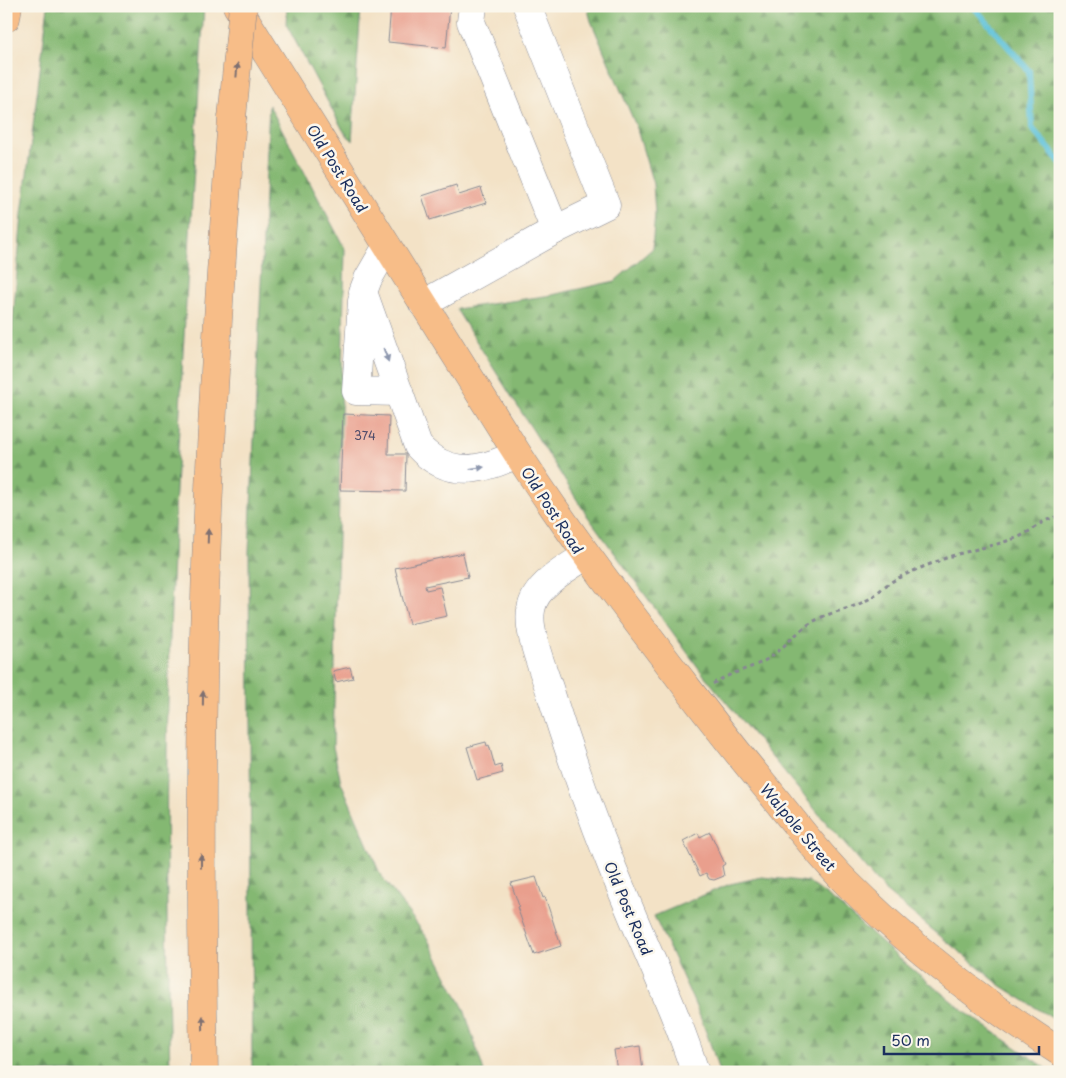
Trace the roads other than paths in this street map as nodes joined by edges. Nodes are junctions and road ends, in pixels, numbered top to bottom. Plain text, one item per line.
1 (8, 6) edge
2 (237, 6) edge
3 (243, 6) edge
4 (473, 6) edge
5 (527, 6) edge
6 (6, 18) edge
7 (555, 230) junction
8 (387, 246) junction
9 (363, 292) junction
10 (423, 304) junction
11 (399, 392) junction
12 (517, 454) junction
13 (586, 556) junction
14 (1060, 1052) edge
15 (204, 1072) edge
16 (695, 1072) edge

1 - 6 main road
2 - 8 main road, Old Post Road
15 -> 3 main road, bridge
4 - 7 street
5 - 7 street
7 - 10 street
8 - 9 street
8 - 10 main road, Old Post Road
9 -> 11 street
9 - 11 street
10 - 12 main road, Old Post Road
11 -> 12 street
12 - 13 main road, Old Post Road
13 - 14 main road, Walpole Street
13 - 16 street, Old Post Road

